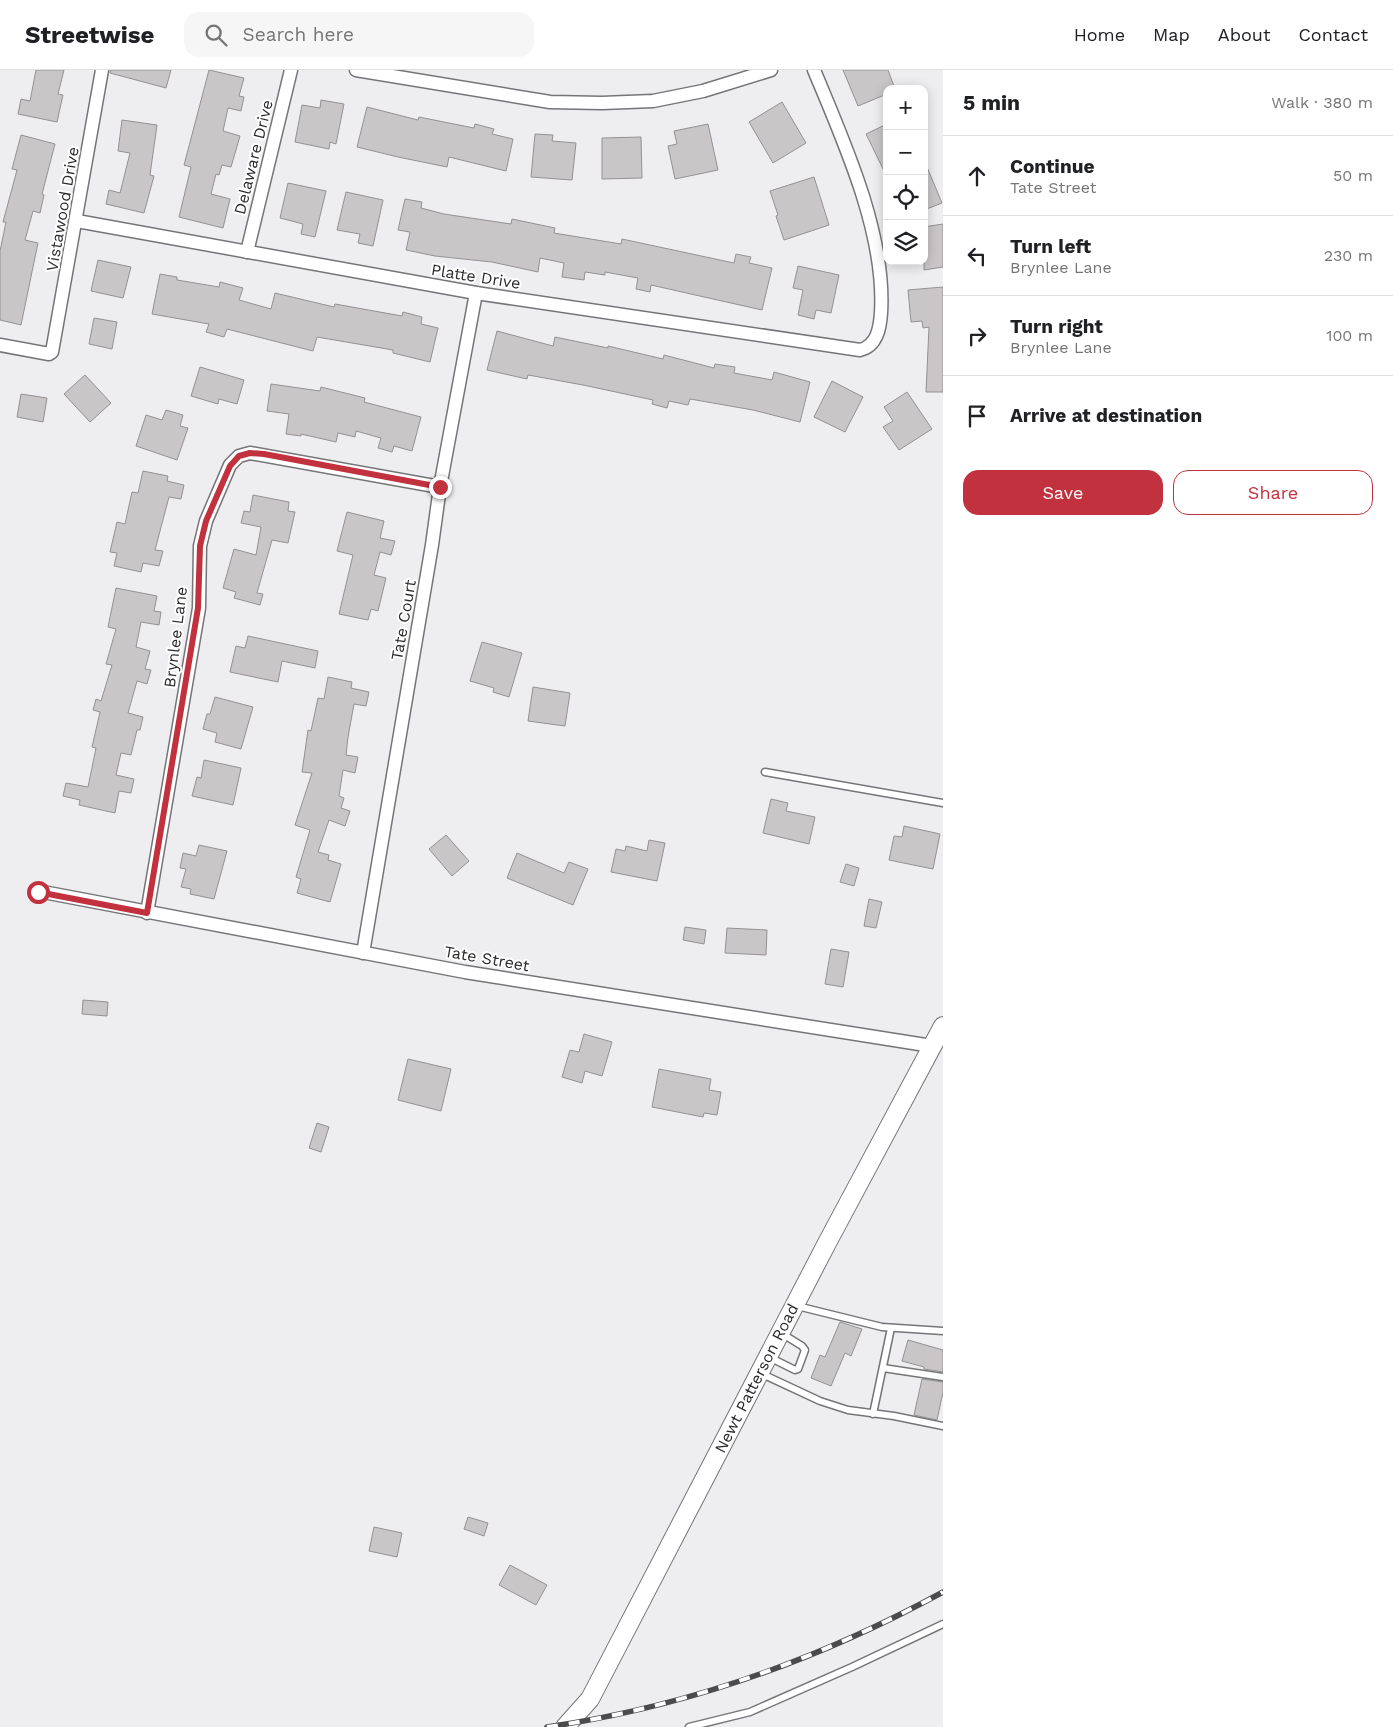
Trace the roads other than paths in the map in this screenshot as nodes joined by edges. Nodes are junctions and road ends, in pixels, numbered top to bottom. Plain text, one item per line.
1 (102, 70) edge
2 (291, 70) edge
3 (356, 70) edge
4 (771, 70) edge
5 (814, 70) edge
6 (77, 221) junction
7 (247, 252) junction
8 (476, 293) junction
9 (0, 344) edge
10 (440, 487) junction
11 (764, 772) dead end
12 (943, 803) edge
13 (38, 892) dead end
14 (147, 913) junction
15 (363, 953) junction
16 (943, 1026) edge
17 (932, 1046) junction
18 (794, 1305) junction
19 (892, 1328) junction
20 (943, 1331) edge
21 (780, 1332) junction
22 (768, 1356) junction
23 (883, 1368) junction
24 (759, 1373) junction
25 (943, 1378) edge
26 (873, 1414) junction
27 (943, 1426) edge
28 (943, 1624) edge
29 (565, 1727) edge
30 (688, 1727) edge

1 - 6 street, Vistawood Drive
2 - 7 street, Delaware Drive
3 - 4 street
5 - 8 street, Platte Drive
6 - 7 street, Platte Drive
6 - 9 street, Vistawood Drive
7 - 8 street, Platte Drive
8 - 10 street, Tate Court
10 - 14 street, Brynlee Lane
10 - 15 street, Tate Court
11 - 12 lane
13 - 14 street, Tate Street
14 - 15 street, Tate Street
15 - 17 street, Tate Street
16 - 17 street, Newt Patterson Road
17 - 18 street, Newt Patterson Road
18 - 19 lane
18 - 21 street, Newt Patterson Road
19 - 20 lane
19 - 23 lane
21 - 22 street, Newt Patterson Road
21 - 22 lane
22 - 24 street, Newt Patterson Road
23 - 25 lane
23 - 26 lane
24 - 26 lane
24 - 29 street, Newt Patterson Road
26 - 27 lane
28 - 30 lane

